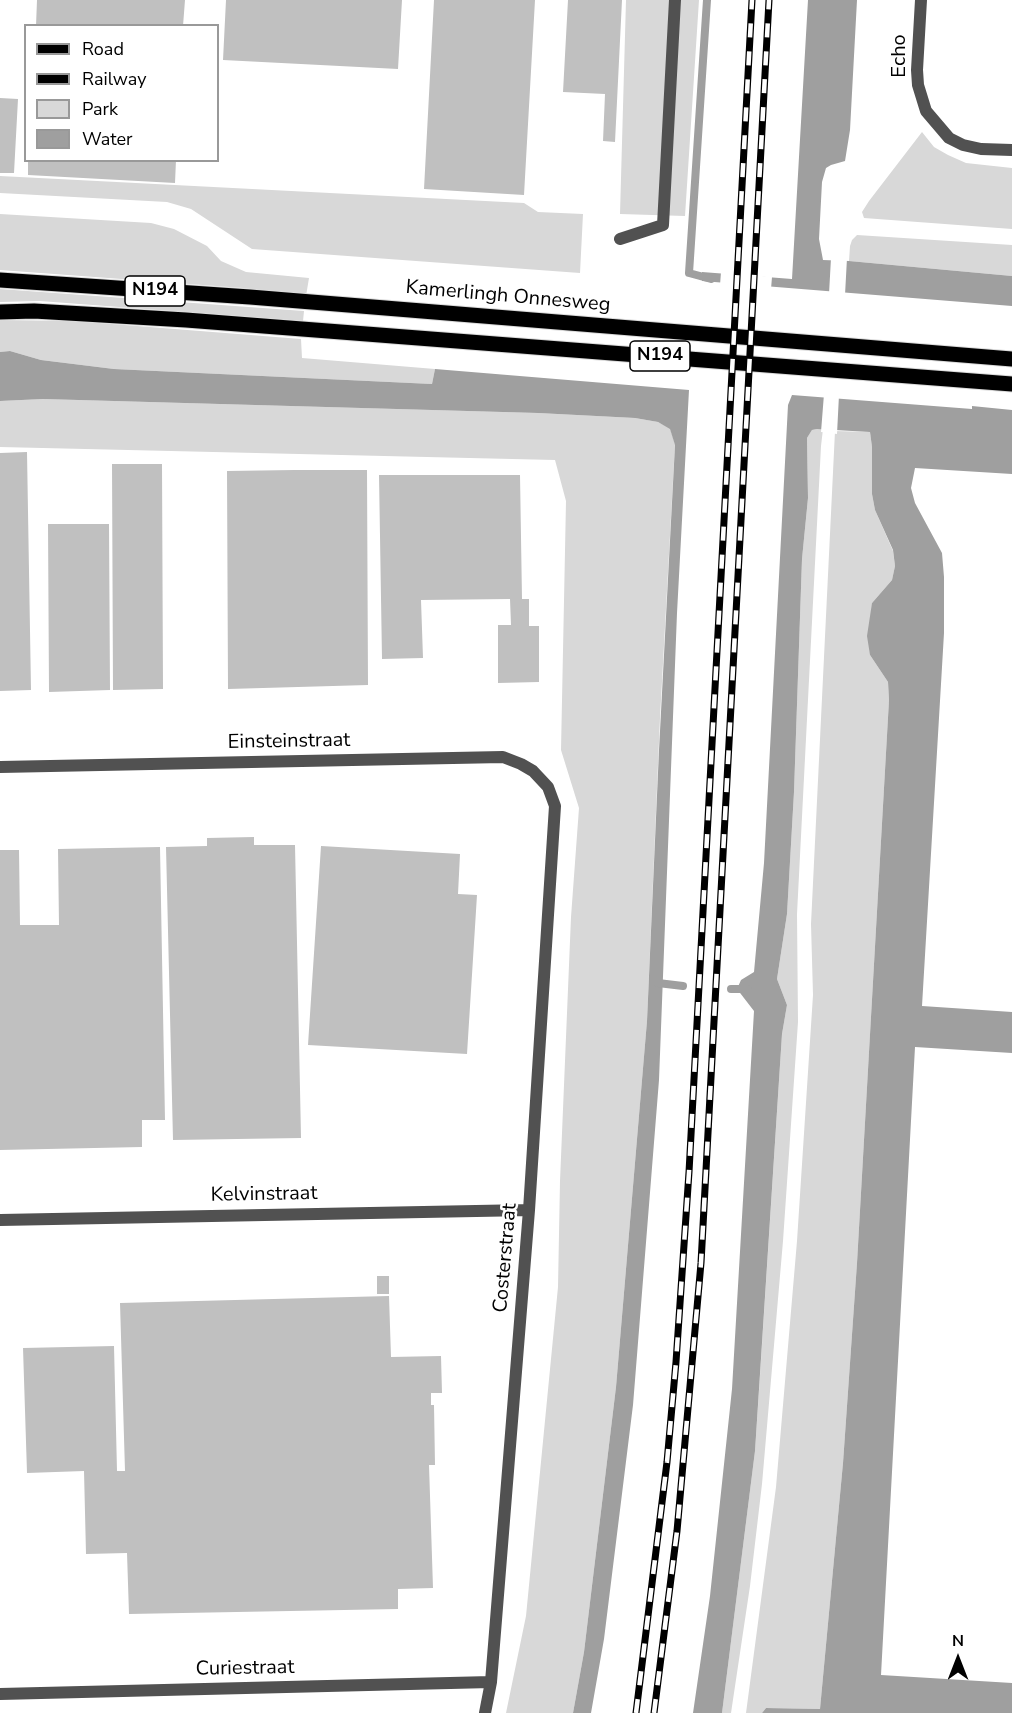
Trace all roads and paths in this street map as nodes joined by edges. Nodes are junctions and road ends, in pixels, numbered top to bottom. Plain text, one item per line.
1 (675, 0) edge
2 (921, 0) edge
3 (1012, 150) edge
4 (620, 239) dead end
5 (0, 280) edge
6 (0, 312) edge
7 (1012, 358) edge
8 (1012, 384) edge
9 (0, 767) edge
10 (555, 806) joint
11 (529, 1210) junction
12 (0, 1220) edge
13 (491, 1682) junction
14 (0, 1695) edge
15 (485, 1713) edge

1 - 4 street
2 - 3 street, Echo
5 - 7 main road, Kamerlingh Onnesweg / N194
6 - 8 main road, N194
9 - 10 street, Einsteinstraat
10 - 11 street, Costerstraat
11 - 12 street, Kelvinstraat
11 - 13 street, Costerstraat
13 - 14 street, Curiestraat
13 - 15 street, Costerstraat

